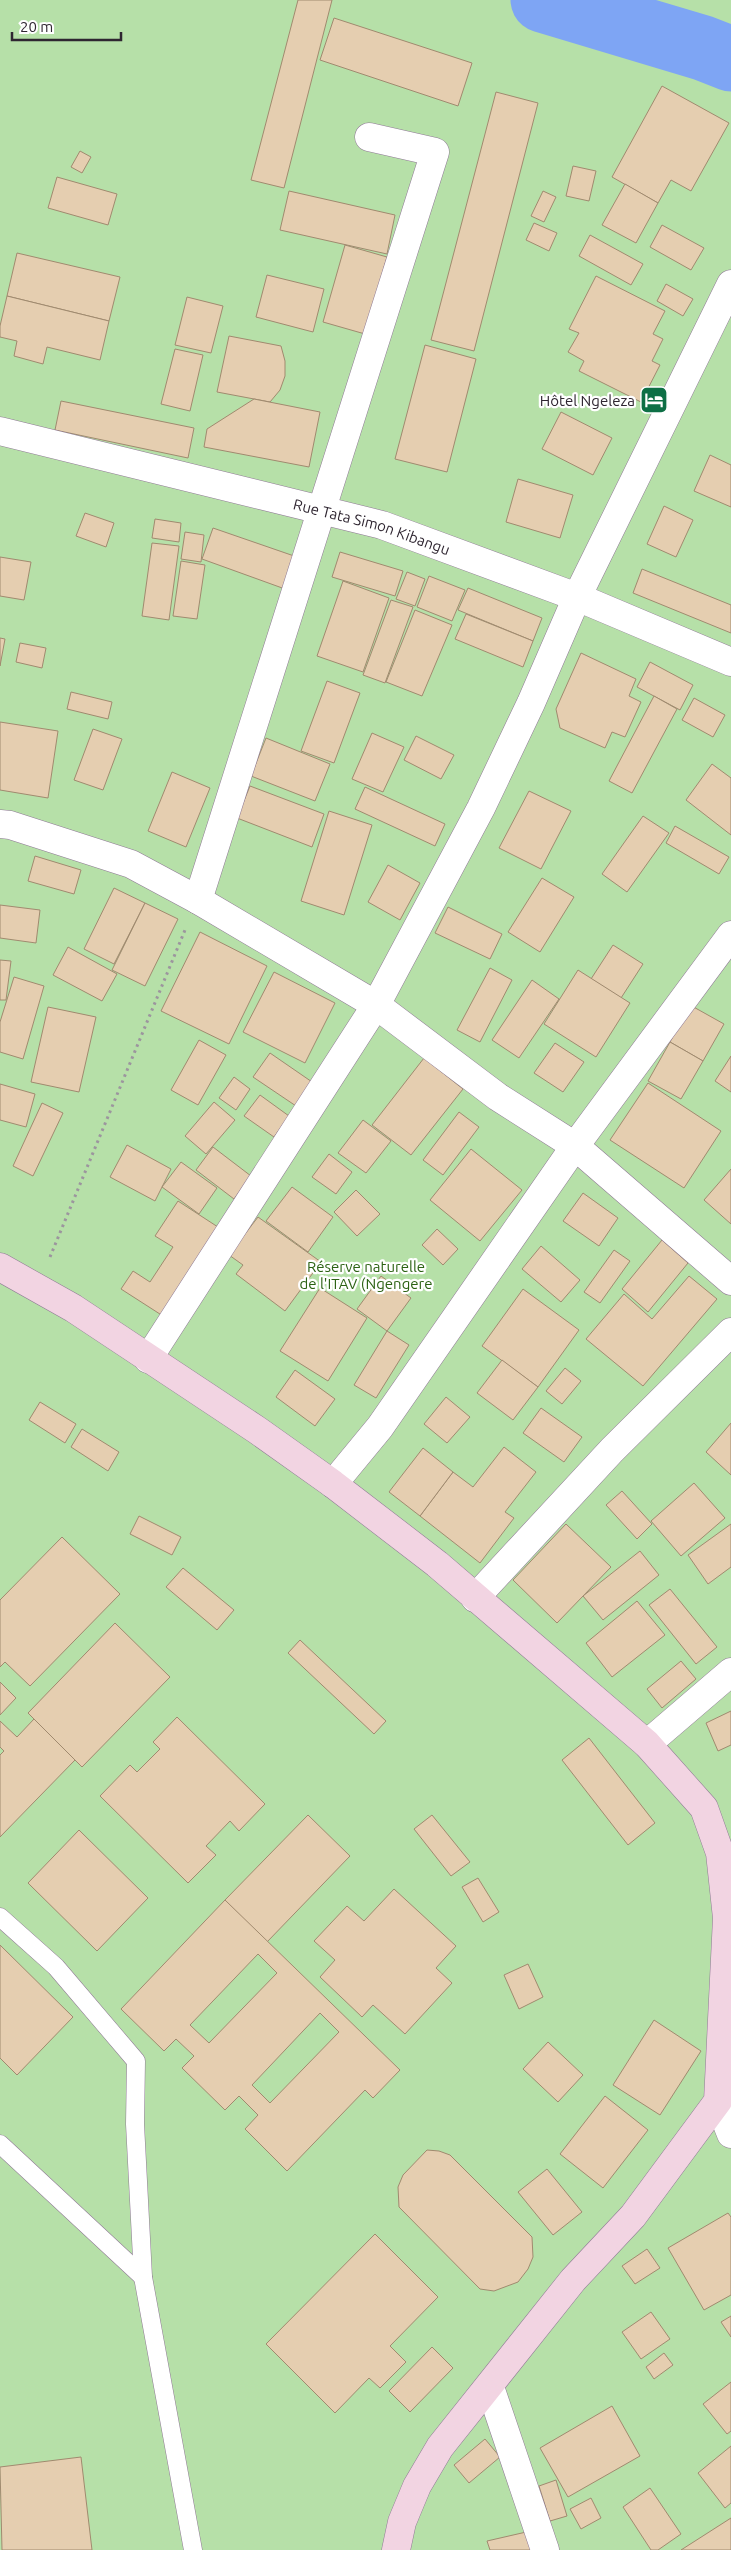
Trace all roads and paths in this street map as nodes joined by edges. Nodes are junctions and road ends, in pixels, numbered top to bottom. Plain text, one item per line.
1 (368, 137) dead end
2 (731, 284) edge
3 (0, 431) edge
4 (320, 509) junction
5 (577, 597) junction
6 (731, 662) edge
7 (0, 824) edge
8 (198, 900) junction
9 (731, 935) edge
10 (376, 1005) junction
11 (575, 1146) junction
12 (0, 1267) edge
13 (731, 1281) edge
14 (37, 1288) junction
15 (731, 1332) edge
16 (148, 1359) junction
17 (333, 1484) junction
18 (475, 1598) junction
19 (731, 1672) edge
20 (647, 1744) junction
21 (0, 1918) edge
22 (718, 2101) junction
23 (731, 2134) edge
24 (0, 2144) edge
25 (143, 2277) junction
26 (490, 2387) junction
27 (193, 2550) edge
28 (396, 2550) edge
29 (545, 2550) edge

1 - 4 street
2 - 5 street
3 - 4 street, Rue Tata Simon Kibangu
4 - 5 street, Rue Tata Simon Kibangu
4 - 8 street
5 - 6 street, Rue Tata Simon Kibangu
5 - 10 street
7 - 8 street
8 - 10 street
8 - 14 path
9 - 11 street
10 - 11 street
10 - 16 street
11 - 13 street
11 - 17 street
12 - 14 street
14 - 16 street
15 - 18 street
16 - 17 street
17 - 18 street
18 - 20 street
19 - 20 street
20 - 22 street
21 - 25 lane
22 - 23 street
22 - 26 street
24 - 25 lane
25 - 27 lane
26 - 28 street
26 - 29 street

